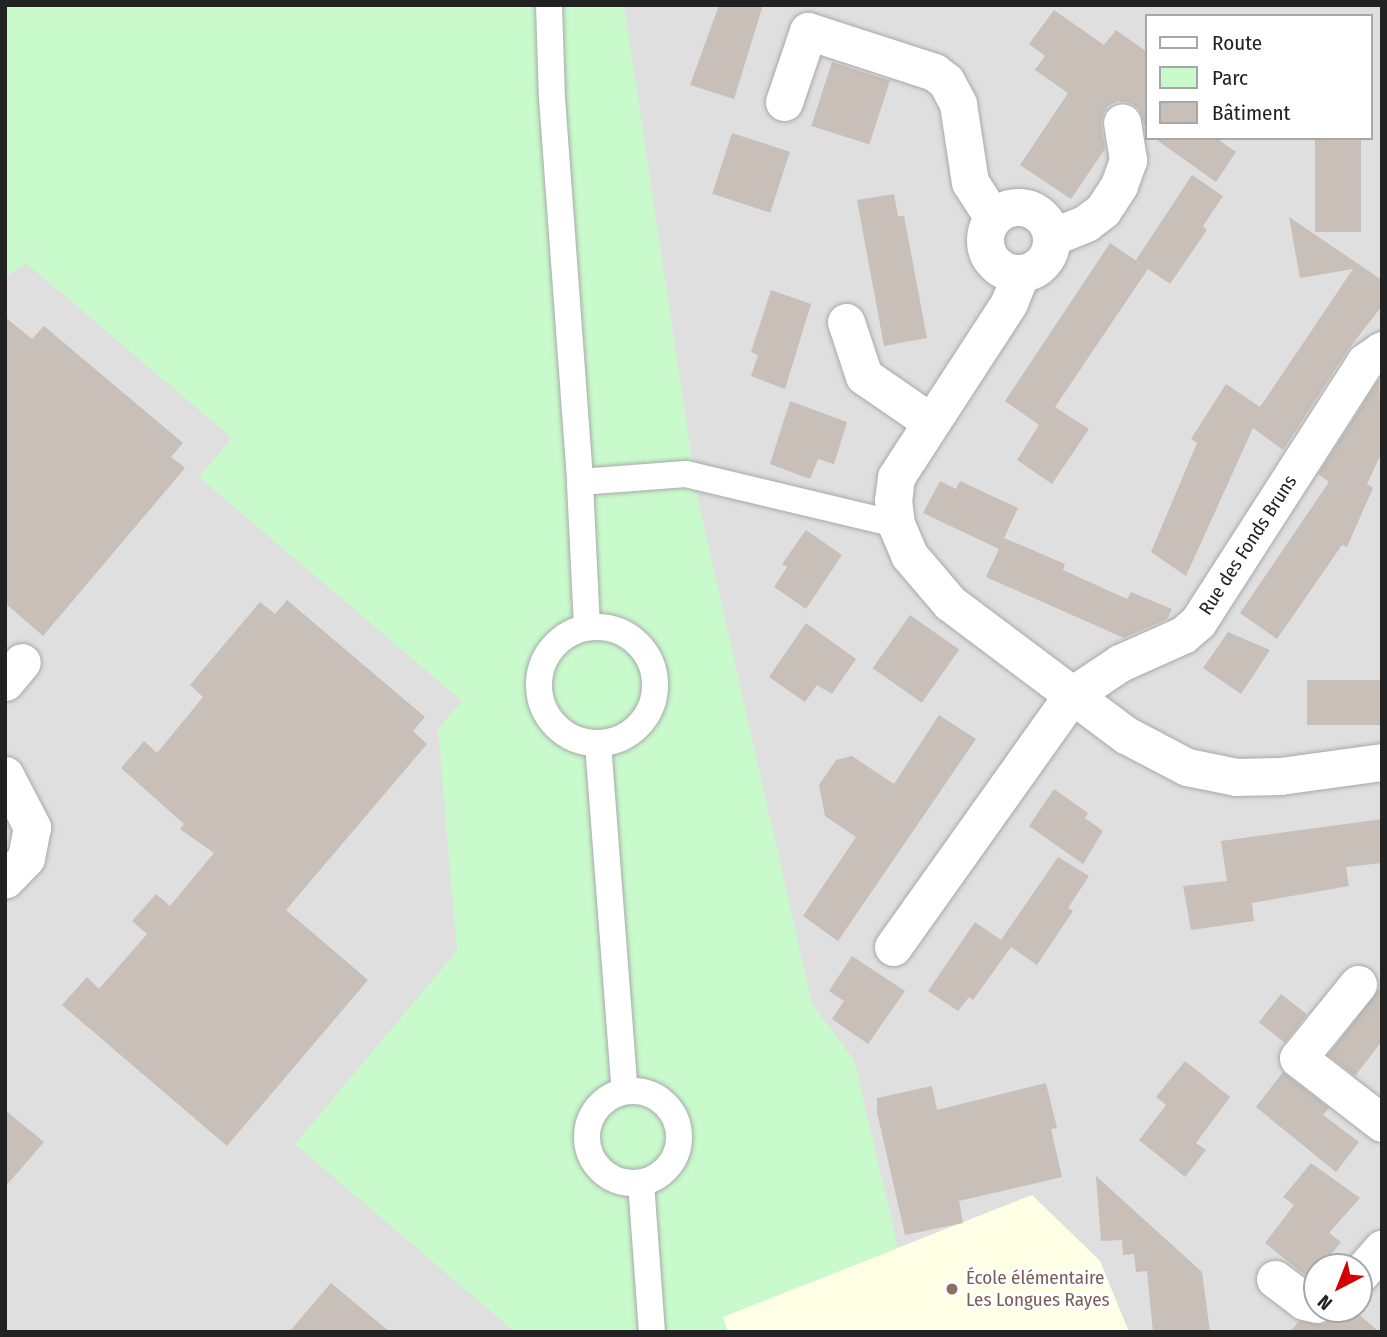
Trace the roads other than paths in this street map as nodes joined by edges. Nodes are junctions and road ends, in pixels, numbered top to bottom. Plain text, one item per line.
1 (549, 5) edge
2 (784, 102) dead end
3 (1122, 122) dead end
4 (993, 218) junction
5 (1052, 237) junction
6 (1021, 273) junction
7 (846, 322) dead end
8 (1382, 350) edge
9 (931, 422) junction
10 (580, 482) junction
11 (896, 524) junction
12 (587, 627) junction
13 (1072, 695) junction
14 (598, 744) junction
15 (1382, 762) edge
16 (5, 775) edge
17 (5, 880) edge
18 (893, 947) dead end
19 (1358, 984) dead end
20 (625, 1091) junction
21 (1382, 1123) edge
22 (641, 1183) junction
23 (1275, 1279) dead end
24 (1303, 1300) edge
25 (652, 1332) edge

1 - 10 street
2 - 4 street
3 - 5 street
4 - 5 street
4 - 6 street
5 - 6 street
6 - 9 street
7 - 9 street
8 - 13 street, Rue des Fonds Bruns
9 - 11 street
10 - 11 street
10 - 12 street
11 - 13 street
12 - 14 street
12 - 14 street
13 - 15 street
13 - 18 street, Rue des Fonds Bruns
14 - 20 street
16 - 17 street
19 - 21 street
20 - 22 street
20 - 22 street
22 - 25 street
23 - 24 street

